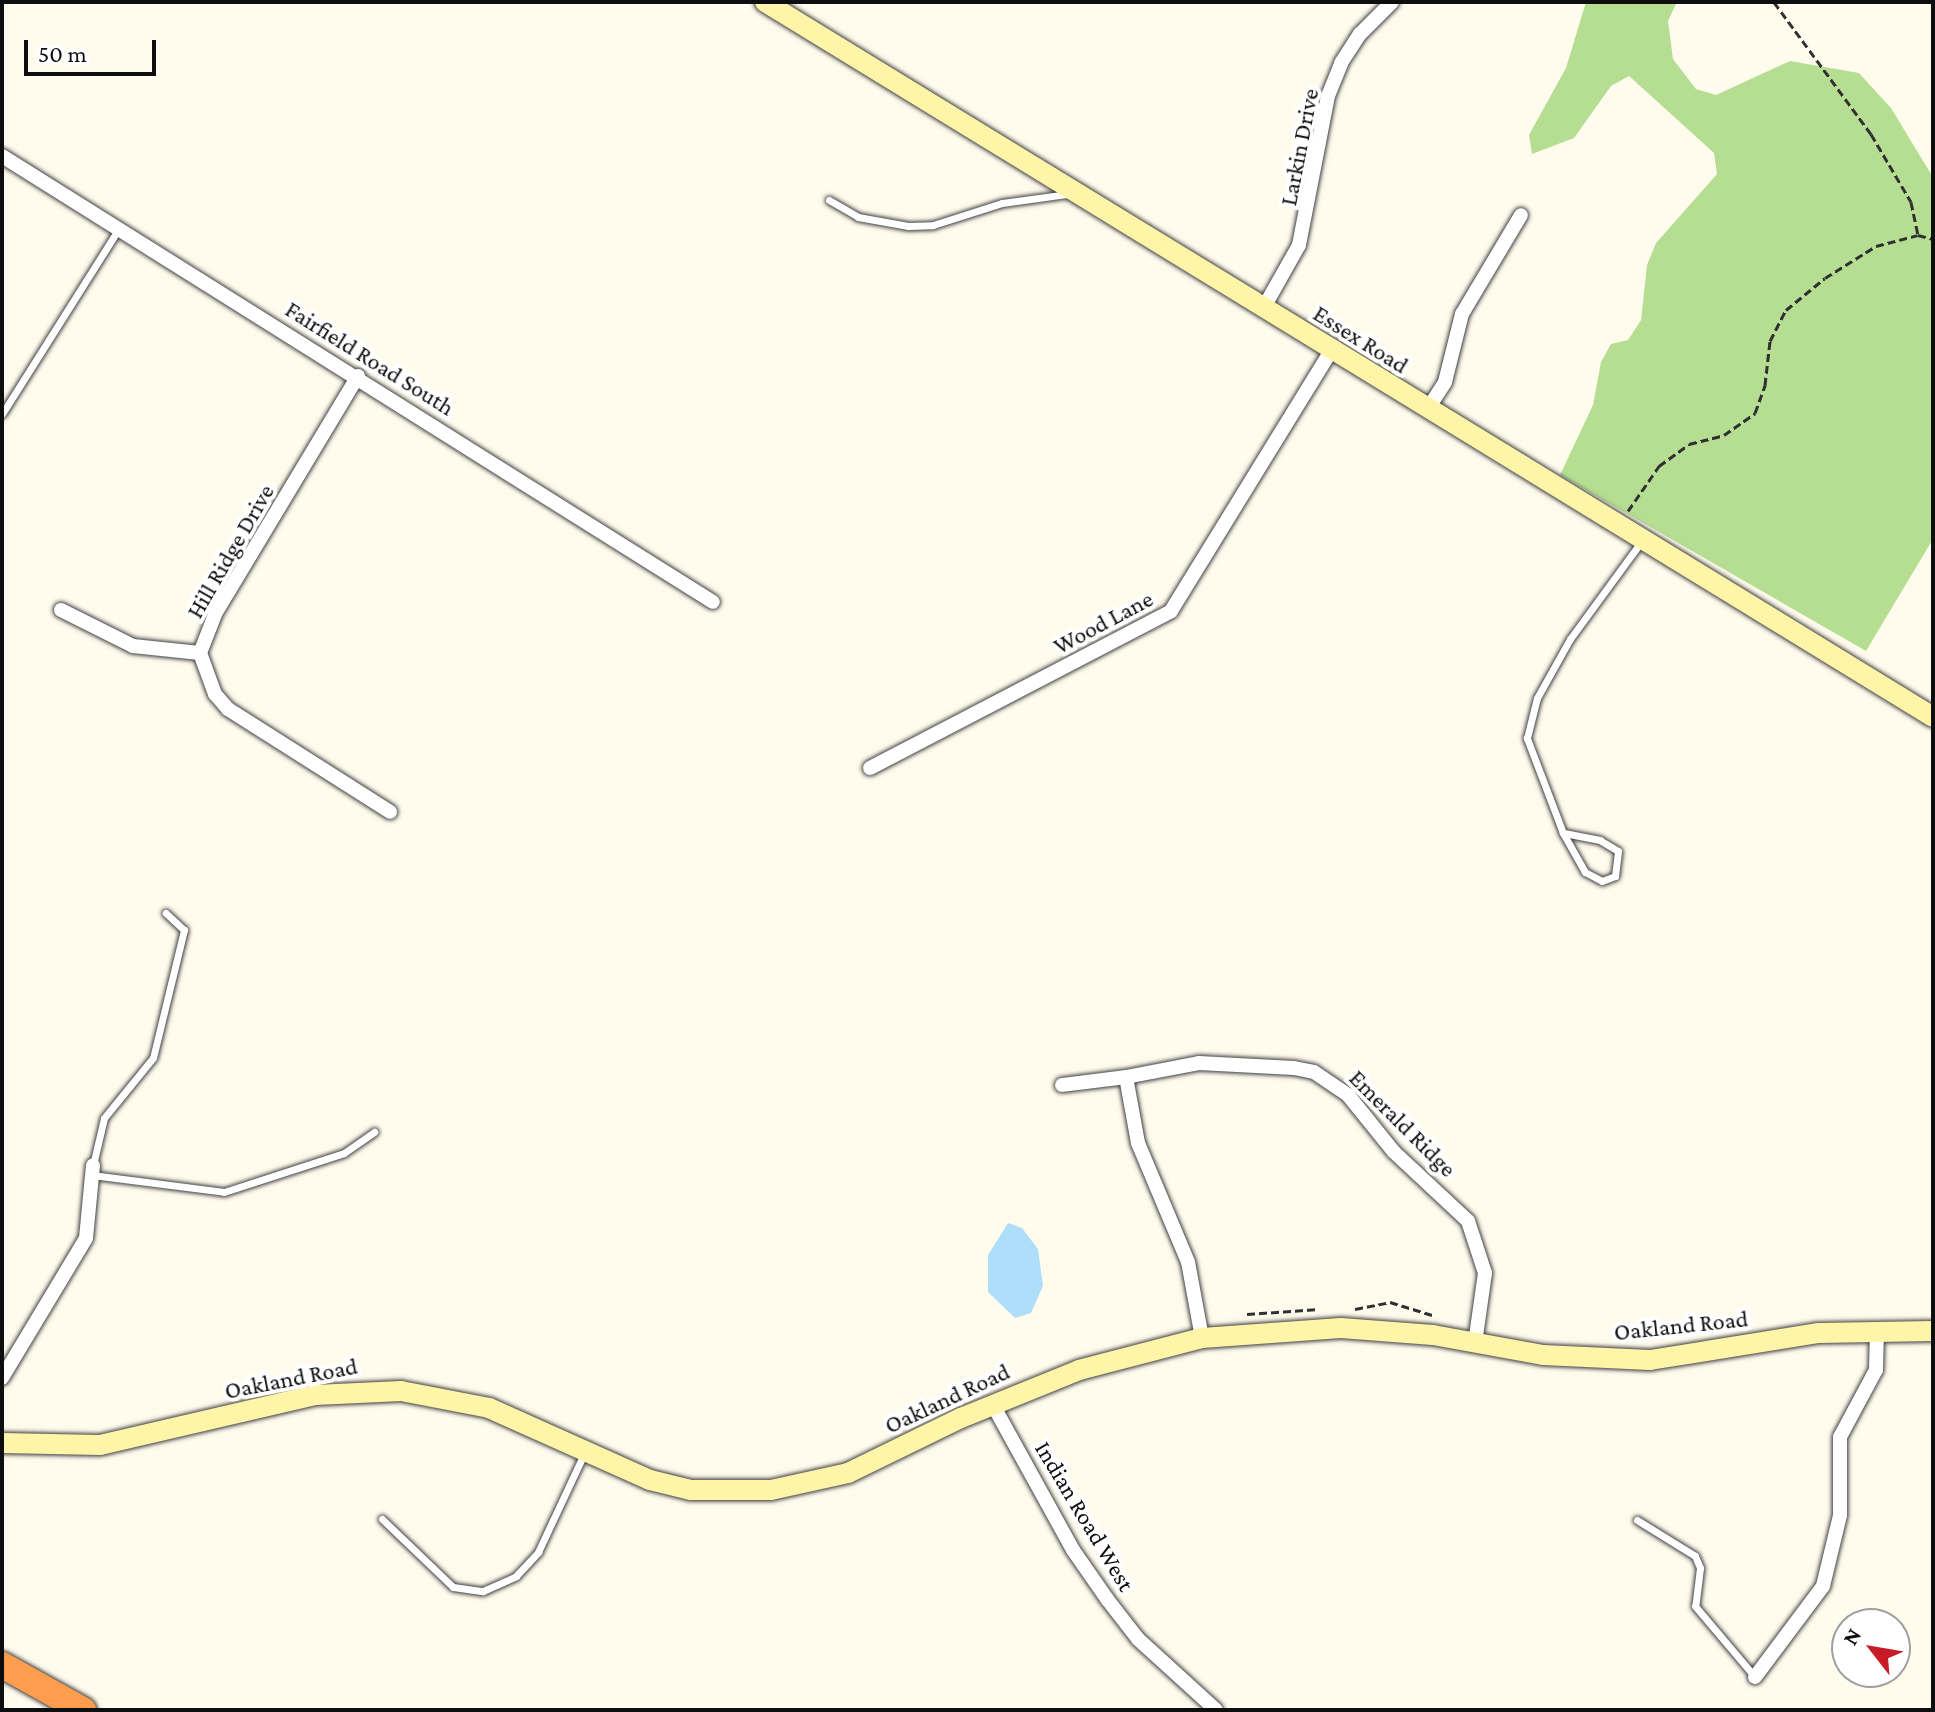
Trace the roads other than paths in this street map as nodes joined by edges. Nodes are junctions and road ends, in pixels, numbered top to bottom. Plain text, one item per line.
1 (765, 2) edge
2 (1392, 2) edge
3 (2, 156) edge
4 (1074, 193) junction
5 (829, 200) dead end
6 (1521, 215) dead end
7 (118, 230) junction
8 (1263, 309) junction
9 (1331, 351) junction
10 (358, 376) junction
11 (1427, 410) junction
12 (2, 414) edge
13 (1641, 542) junction
14 (713, 602) dead end
15 (61, 610) dead end
16 (200, 653) junction
17 (1933, 717) edge
18 (870, 768) dead end
19 (390, 812) dead end
20 (1563, 833) junction
21 (166, 913) dead end
22 (1126, 1077) junction
23 (1062, 1085) dead end
24 (374, 1132) dead end
25 (93, 1170) junction
26 (1877, 1330) junction
27 (1933, 1331) edge
28 (1202, 1338) junction
29 (1475, 1343) junction
30 (2, 1378) edge
31 (993, 1405) junction
32 (2, 1443) edge
33 (585, 1453) junction
34 (382, 1519) dead end
35 (1637, 1520) dead end
36 (2, 1657) edge
37 (2, 1665) edge
38 (1755, 1677) joint
39 (79, 1708) edge
40 (1216, 1710) edge

1 - 4 street, Essex Road
2 - 8 street, Larkin Drive
3 - 7 street, Fairfield Road South
4 - 5 lane
4 - 8 street, Essex Road
6 - 11 street
7 - 10 street, Fairfield Road South
7 - 12 lane
8 - 9 street, Essex Road
9 - 11 street, Essex Road
9 - 18 street, Wood Lane
10 - 14 street, Fairfield Road South
10 - 16 street, Hill Ridge Drive
11 - 13 street, Essex Road
13 - 17 street, Essex Road
13 - 20 lane
15 - 16 street
16 - 19 street, Hill Ridge Drive
20 - 20 lane
21 - 25 lane
22 - 23 street, Emerald Ridge
22 - 28 street
22 - 29 street, Emerald Ridge
24 - 25 lane
25 - 30 street
26 - 27 street, Oakland Road
26 - 29 street, Oakland Road
26 - 38 street
28 - 29 street, Oakland Road
28 - 31 street, Oakland Road
31 - 33 street, Oakland Road
31 - 40 street, Indian Road West
32 - 33 street, Oakland Road
33 - 34 lane
35 - 38 lane
36 - 39 highway
37 - 39 highway

